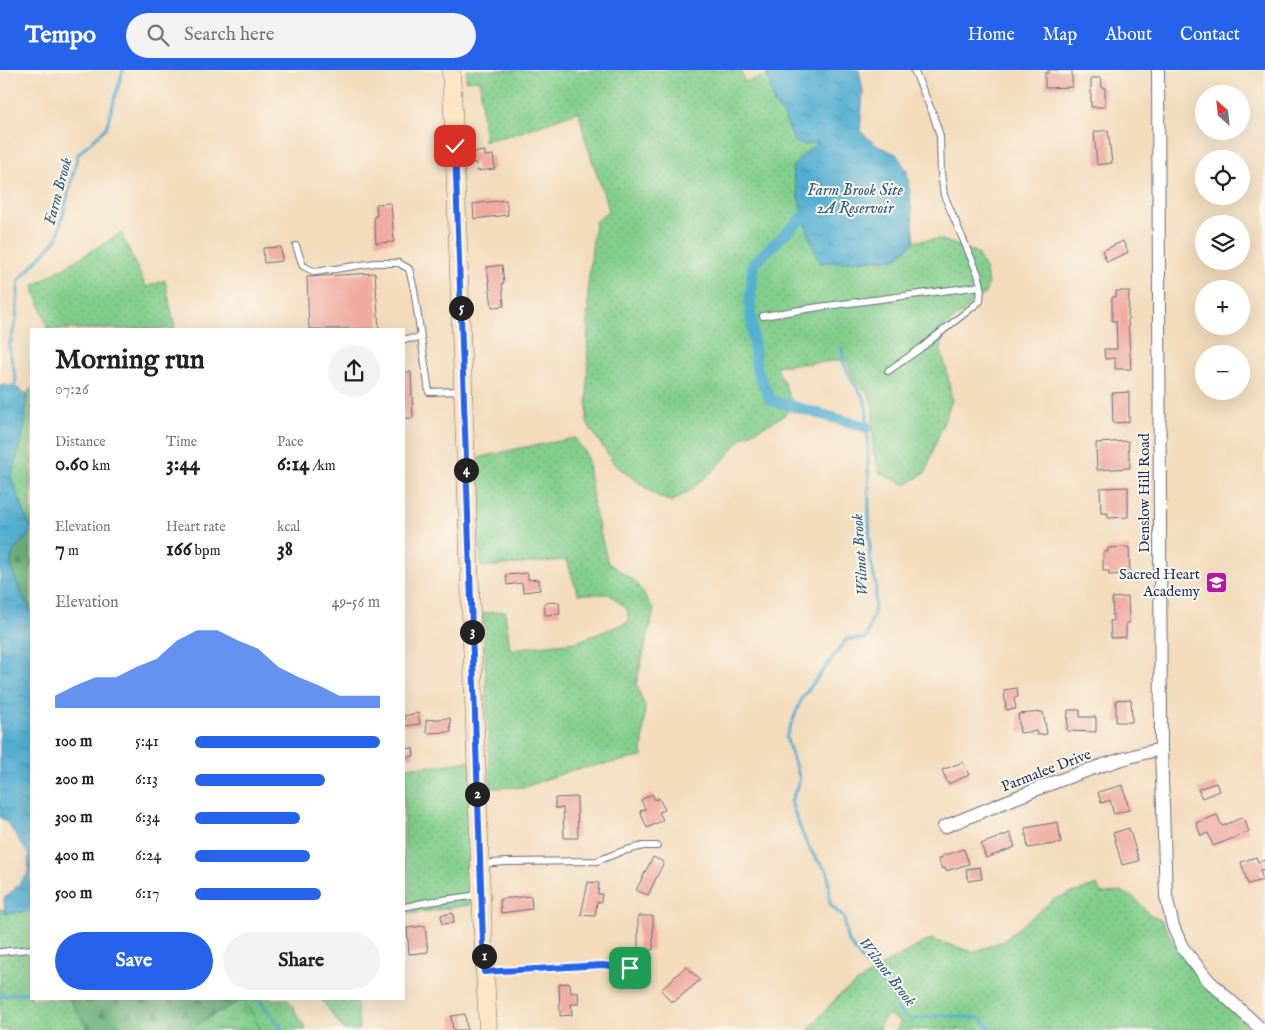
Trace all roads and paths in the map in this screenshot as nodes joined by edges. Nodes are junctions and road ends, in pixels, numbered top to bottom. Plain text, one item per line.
1 (451, 70) edge
2 (914, 70) edge
3 (1158, 70) edge
4 (296, 246) dead end
5 (981, 286) junction
6 (763, 316) dead end
7 (421, 338) junction
8 (405, 339) edge
9 (888, 371) dead end
10 (463, 391) junction
11 (1162, 748) junction
12 (944, 827) dead end
13 (657, 846) dead end
14 (480, 865) junction
15 (481, 894) junction
16 (405, 907) edge
17 (30, 948) edge
18 (0, 952) edge
19 (630, 968) dead end
20 (484, 972) junction
21 (488, 1030) edge
22 (1262, 1030) edge

1 - 10 street
2 - 5 lane
3 - 11 street, Denslow Hill Road
4 - 7 lane
5 - 6 lane
5 - 9 lane
7 - 8 lane
7 - 10 lane
10 - 14 street
11 - 12 street, Parmalee Drive
11 - 22 street, Denslow Hill Road
13 - 14 lane
14 - 15 street
15 - 16 lane
15 - 20 street
17 - 18 lane
19 - 20 lane
20 - 21 street

